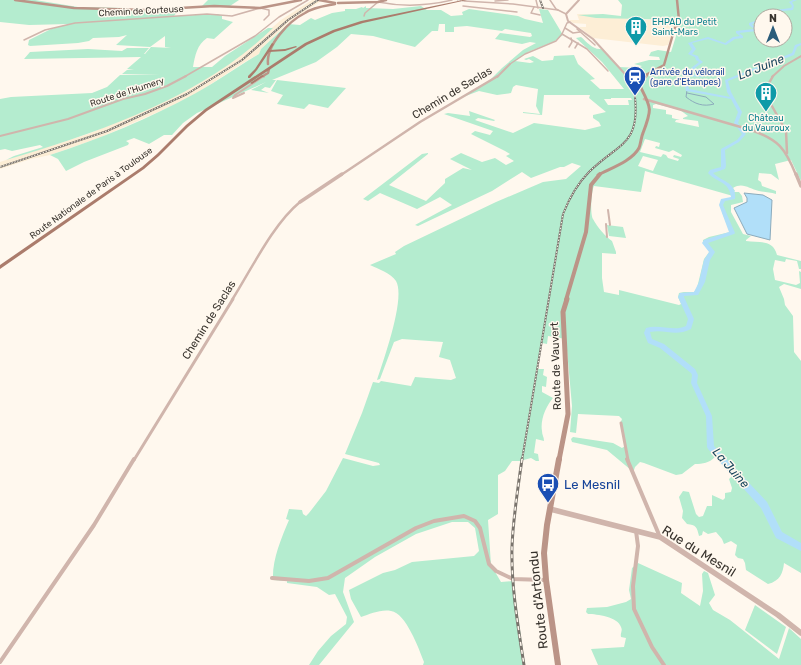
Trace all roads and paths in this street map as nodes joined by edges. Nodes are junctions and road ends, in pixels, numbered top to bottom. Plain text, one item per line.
1 (15, 0) edge
2 (23, 0) edge
3 (302, 0) edge
4 (308, 0) edge
5 (319, 0) edge
6 (341, 0) edge
7 (375, 0) edge
8 (386, 0) edge
9 (453, 0) edge
10 (457, 0) edge
11 (464, 0) edge
12 (508, 0) edge
13 (536, 0) edge
14 (550, 0) edge
15 (579, 0) edge
16 (677, 0) edge
17 (29, 2) junction
18 (378, 2) junction
19 (490, 2) junction
20 (337, 3) junction
21 (499, 3) junction
22 (463, 6) dead end
23 (534, 7) junction
24 (260, 8) junction
25 (539, 8) junction
26 (494, 9) junction
27 (558, 10) junction
28 (517, 12) dead end
29 (566, 14) junction
30 (540, 15) junction
31 (364, 16) dead end
32 (298, 18) junction
33 (540, 18) dead end
34 (264, 20) dead end
35 (570, 22) junction
36 (574, 27) dead end
37 (565, 28) junction
38 (577, 29) dead end
39 (570, 30) junction
40 (580, 32) junction
41 (563, 33) junction
42 (571, 38) junction
43 (314, 39) junction
44 (24, 40) dead end
45 (578, 43) junction
46 (273, 44) junction
47 (598, 44) junction
48 (591, 45) dead end
49 (595, 45) junction
50 (569, 47) dead end
51 (575, 48) dead end
52 (270, 51) junction
53 (801, 56) edge
54 (268, 64) dead end
55 (510, 64) joint
56 (270, 70) dead end
57 (608, 71) dead end
58 (263, 76) junction
59 (639, 77) junction
60 (638, 83) junction
61 (242, 84) junction
62 (244, 94) dead end
63 (220, 100) junction
64 (646, 100) junction
65 (0, 136) edge
66 (786, 153) junction
67 (801, 186) edge
68 (300, 202) joint
69 (608, 210) dead end
70 (606, 224) dead end
71 (610, 225) dead end
72 (607, 237) dead end
73 (0, 264) edge
74 (0, 267) edge
75 (621, 422) dead end
76 (555, 486) joint
77 (550, 509) junction
78 (636, 531) junction
79 (660, 537) junction
80 (272, 578) dead end
81 (546, 580) junction
82 (801, 634) edge
83 (0, 662) edge
84 (558, 665) edge
85 (664, 665) edge

1 - 17 main road
2 - 17 street
3 - 24 main road
4 - 65 street, Route de l'Humery
5 - 20 main road
6 - 20 street
7 - 18 street
8 - 18 main road
9 - 10 street
9 - 18 street
11 - 19 street
11 - 43 main road, Route Nationale de Paris à Toulouse
11 - 63 main road, Route Nationale de Paris à Toulouse
12 - 19 street
13 - 25 street
14 - 27 street
15 - 29 street
16 - 59 main road
17 - 24 main road
18 - 20 main road
18 - 31 street
19 - 21 street
20 - 32 main road
21 - 23 street
21 - 26 street
22 - 26 street
23 - 25 street
23 - 30 street
24 - 34 street
24 - 44 street, Chemin de Corteuse
25 - 27 street
25 - 30 street
26 - 28 street
27 - 29 street
29 - 35 street
30 - 33 street
32 - 46 main road
32 - 52 main road
35 - 37 street
35 - 47 street
36 - 39 street
37 - 39 street
37 - 41 street
38 - 40 street
39 - 40 street
40 - 49 street
41 - 42 street
41 - 55 street
42 - 45 street
42 - 50 street
43 - 52 main road
43 - 61 main road, Route Nationale de Paris à Toulouse
45 - 51 street
45 - 57 street
46 - 52 main road
46 - 61 main road
47 - 49 street
47 - 59 street
48 - 49 street
52 - 54 main road
53 - 66 street
55 - 68 street, Chemin de Saclas
56 - 58 main road
58 - 62 street
58 - 63 main road
59 - 60 main road
59 - 60 street
60 - 64 main road
61 - 73 main road, Route Nationale de Paris à Toulouse
63 - 74 main road, Route Nationale de Paris à Toulouse
64 - 66 street
64 - 76 main road, Route de Vauvert
66 - 67 street
68 - 83 street, Chemin de Saclas
69 - 71 street
70 - 72 street
75 - 79 street
76 - 77 main road, Route d'Artondu
77 - 78 street, Rue du Mesnil
77 - 81 main road, Route d'Artondu
78 - 79 street, Rue du Mesnil
78 - 85 street
79 - 82 street, Rue du Mesnil
80 - 81 street
81 - 84 main road, Route d'Artondu

